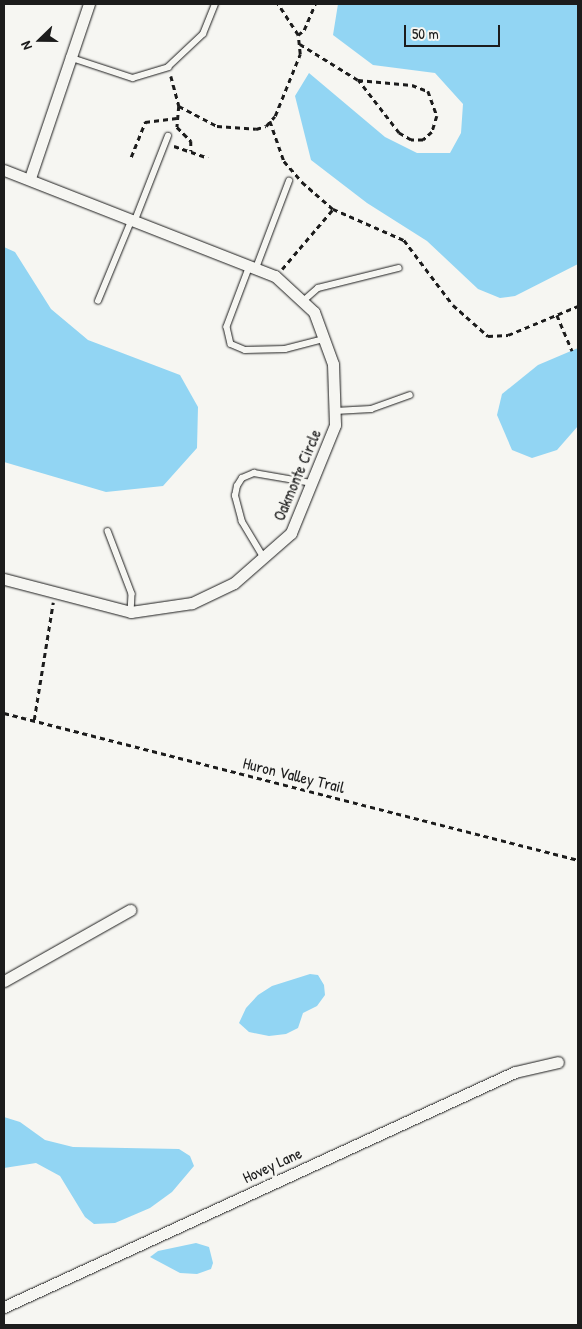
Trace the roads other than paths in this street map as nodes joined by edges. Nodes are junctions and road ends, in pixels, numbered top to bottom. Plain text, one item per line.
1 (89, 4) edge
2 (215, 4) edge
3 (69, 57) junction
4 (168, 136) dead end
5 (4, 170) edge
6 (30, 178) junction
7 (289, 182) dead end
8 (134, 220) junction
9 (253, 267) junction
10 (399, 268) dead end
11 (98, 301) dead end
12 (302, 302) junction
13 (324, 339) junction
14 (410, 395) dead end
15 (335, 411) junction
16 (312, 483) junction
17 (108, 531) dead end
18 (263, 558) junction
19 (4, 579) edge
20 (131, 612) junction
21 (130, 910) dead end
22 (4, 981) edge
23 (558, 1062) dead end
24 (4, 1306) edge

1 - 3 street
2 - 3 lane
3 - 6 street
4 - 8 lane
5 - 6 street, Oakmonte Circle
6 - 8 street, Oakmonte Circle
7 - 9 lane
8 - 9 street, Oakmonte Circle
8 - 11 lane
9 - 12 street, Oakmonte Circle
9 - 13 lane
10 - 12 lane
12 - 13 street, Oakmonte Circle
13 - 15 street, Oakmonte Circle
14 - 15 lane
15 - 16 street, Oakmonte Circle
16 - 18 street, Oakmonte Circle
16 - 18 lane
17 - 20 lane
18 - 20 street, Oakmonte Circle
19 - 20 street, Oakmonte Circle
21 - 22 street
23 - 24 street, Hovey Lane

